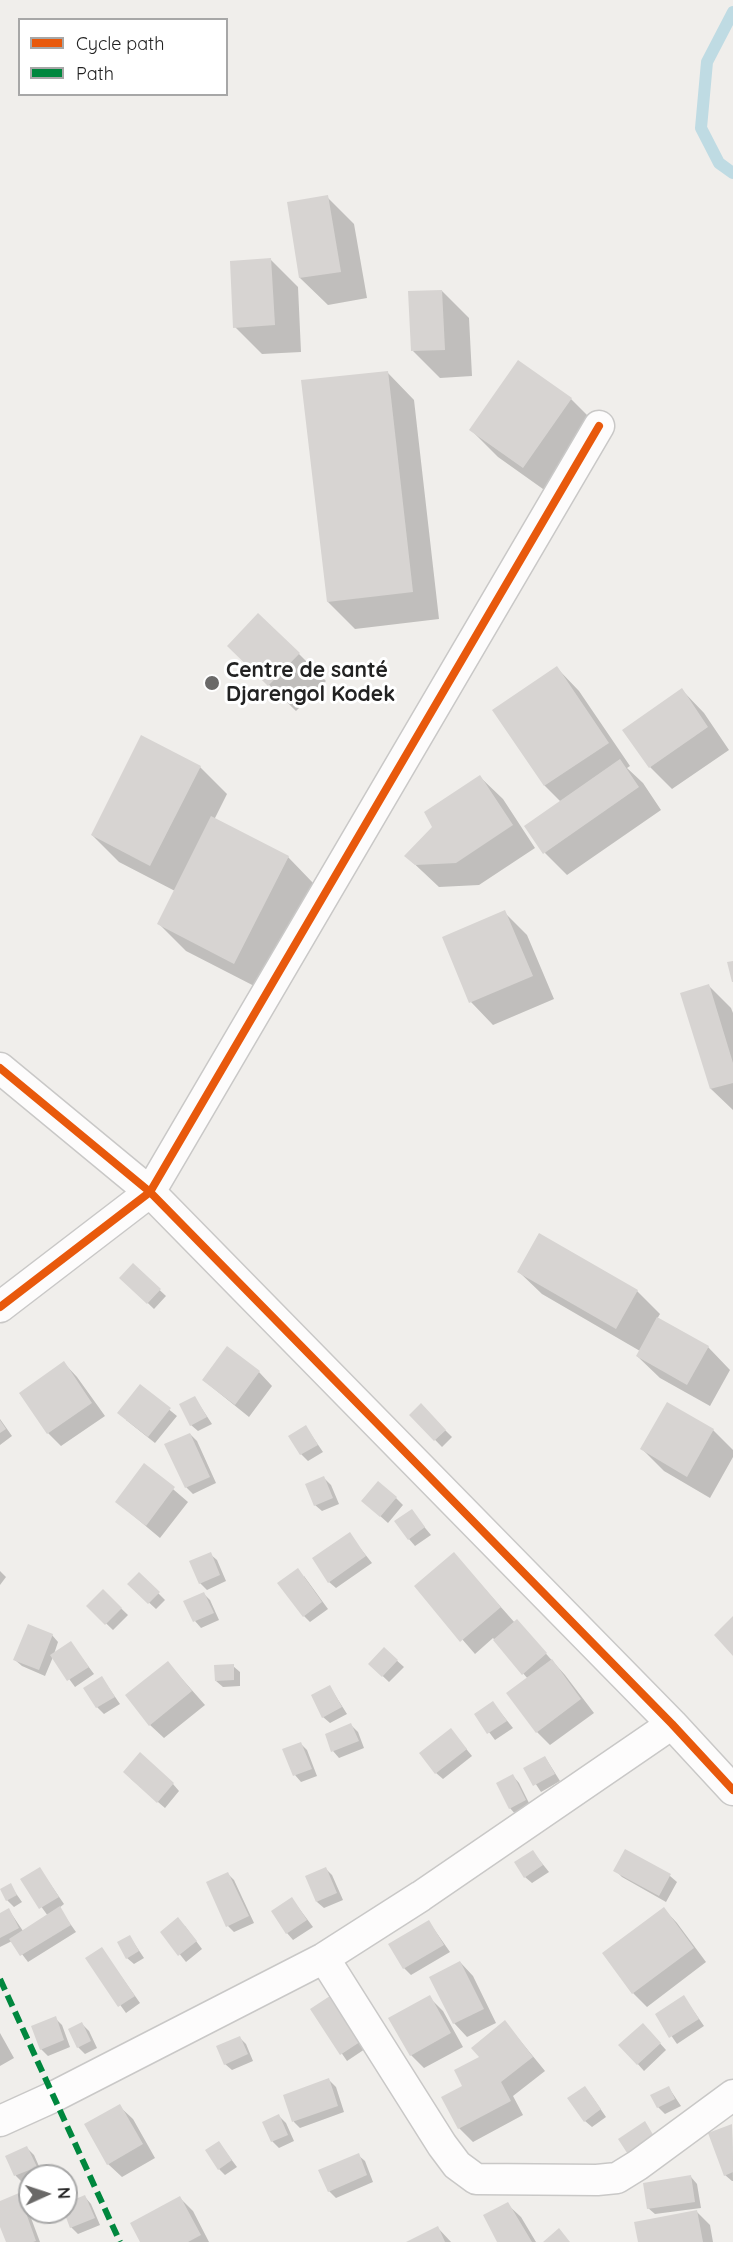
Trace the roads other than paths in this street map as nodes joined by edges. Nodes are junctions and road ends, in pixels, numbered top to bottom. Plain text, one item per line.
1 (599, 426) dead end
2 (0, 1068) edge
3 (150, 1192) junction
4 (0, 1307) edge
5 (672, 1724) junction
6 (733, 1790) edge
7 (324, 1958) junction
8 (733, 2095) edge
9 (0, 2121) edge

1 - 3 street
2 - 3 street
3 - 4 street
3 - 5 street
5 - 6 street
5 - 7 street
7 - 8 street
7 - 9 street

